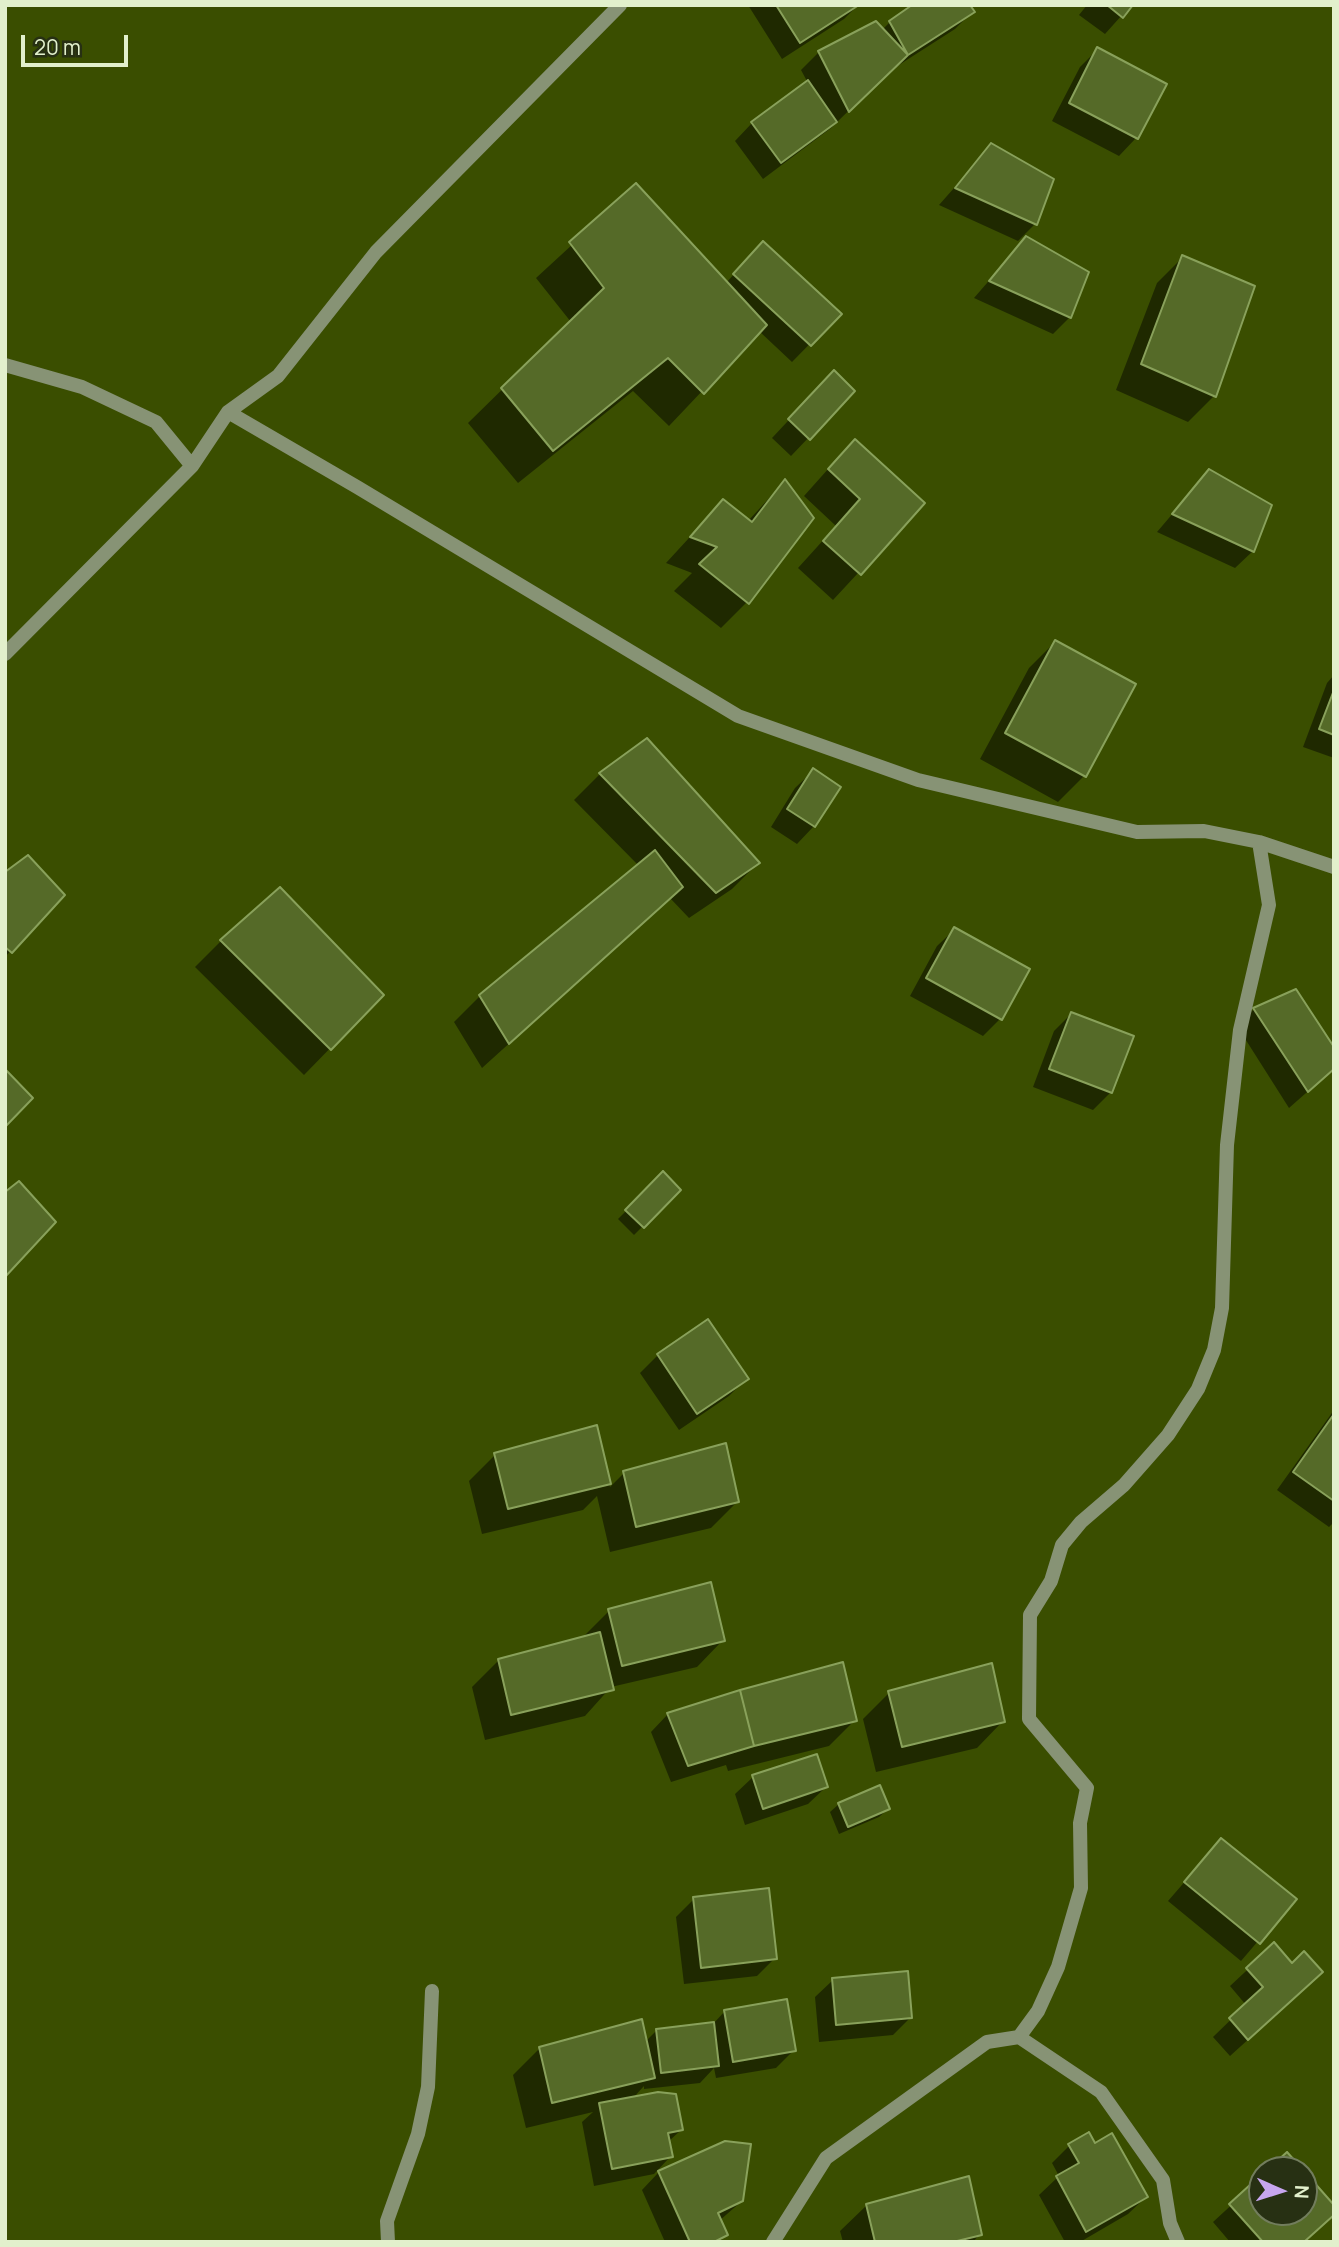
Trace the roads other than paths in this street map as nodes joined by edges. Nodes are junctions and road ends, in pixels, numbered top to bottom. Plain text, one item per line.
1 (620, 5) edge
2 (5, 365) edge
3 (228, 412) junction
4 (192, 466) junction
5 (5, 654) edge
6 (1259, 842) junction
7 (1334, 867) edge
8 (432, 1992) dead end
9 (1019, 2037) junction
10 (388, 2242) edge
11 (774, 2242) edge
12 (1178, 2242) edge

1 - 3 street
2 - 4 street
3 - 4 street
3 - 6 street
4 - 5 street
6 - 7 street
6 - 9 street
8 - 10 street
9 - 11 street
9 - 12 street

